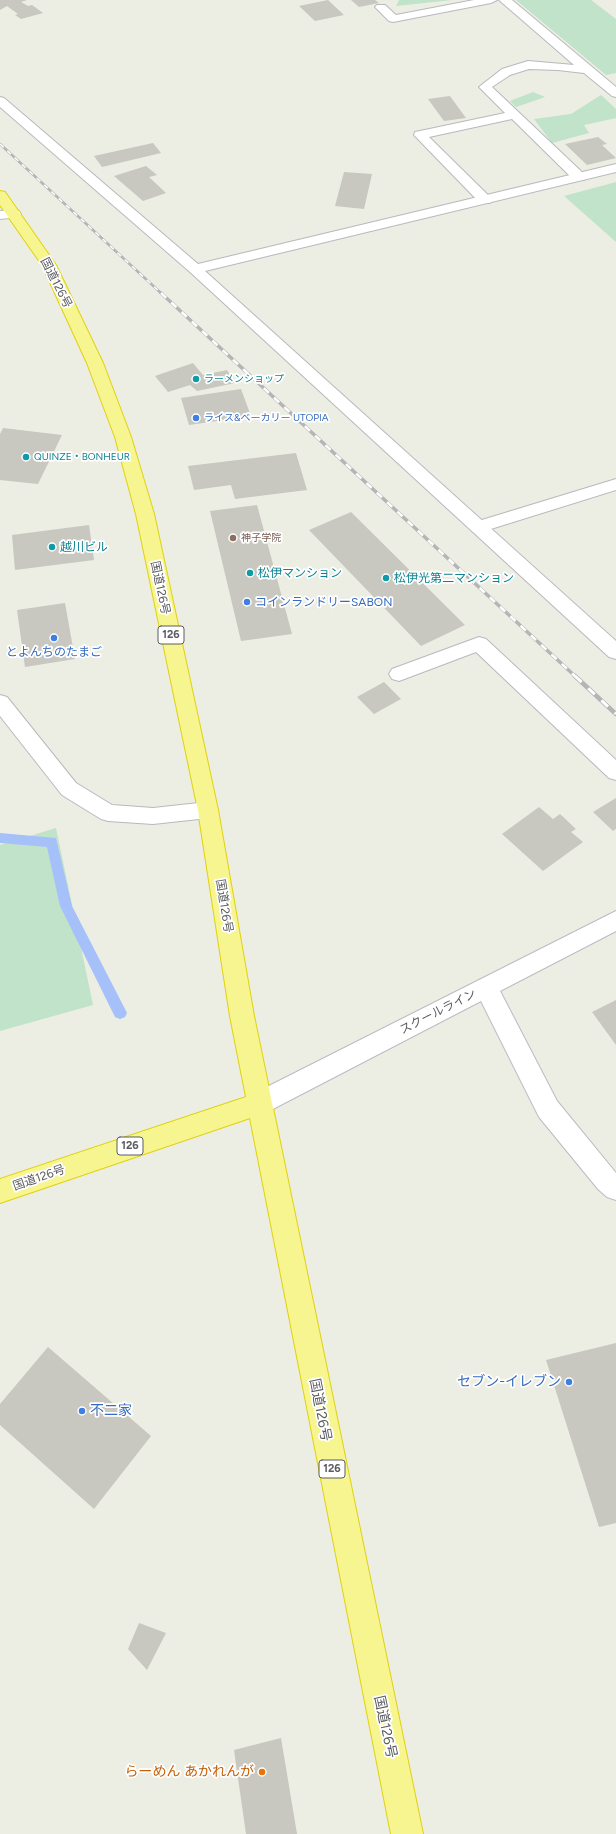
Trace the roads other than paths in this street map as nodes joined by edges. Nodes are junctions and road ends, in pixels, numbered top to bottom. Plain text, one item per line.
1 (492, 0) edge
2 (505, 0) edge
3 (380, 7) dead end
4 (588, 70) junction
5 (600, 79) junction
6 (616, 80) edge
7 (616, 93) edge
8 (0, 101) edge
9 (515, 115) junction
10 (616, 168) edge
11 (579, 177) junction
12 (0, 195) edge
13 (485, 200) junction
14 (7, 214) edge
15 (195, 269) junction
16 (616, 484) edge
17 (478, 527) junction
18 (616, 652) edge
19 (399, 674) dead end
20 (0, 702) edge
21 (616, 772) edge
22 (208, 810) junction
23 (616, 920) edge
24 (486, 987) junction
25 (260, 1103) junction
26 (616, 1188) edge
27 (0, 1191) edge
28 (407, 1834) edge

1 - 3 street
2 - 4 street
4 - 5 street
4 - 9 street
5 - 6 street
5 - 7 street
8 - 15 street
9 - 11 street
9 - 13 street
10 - 11 street
11 - 13 street
12 - 14 highway, 国道126号 / 126
13 - 15 street
14 - 22 highway, 国道126号 / 126
15 - 17 street
16 - 17 street
17 - 18 street
19 - 21 street
20 - 22 street
22 - 25 highway, 国道126号 / 126
23 - 24 street, スクールライン
24 - 25 street, スクールライン
24 - 26 street
25 - 27 highway, 国道126号 / 126
25 - 28 highway, 国道126号 / 126

